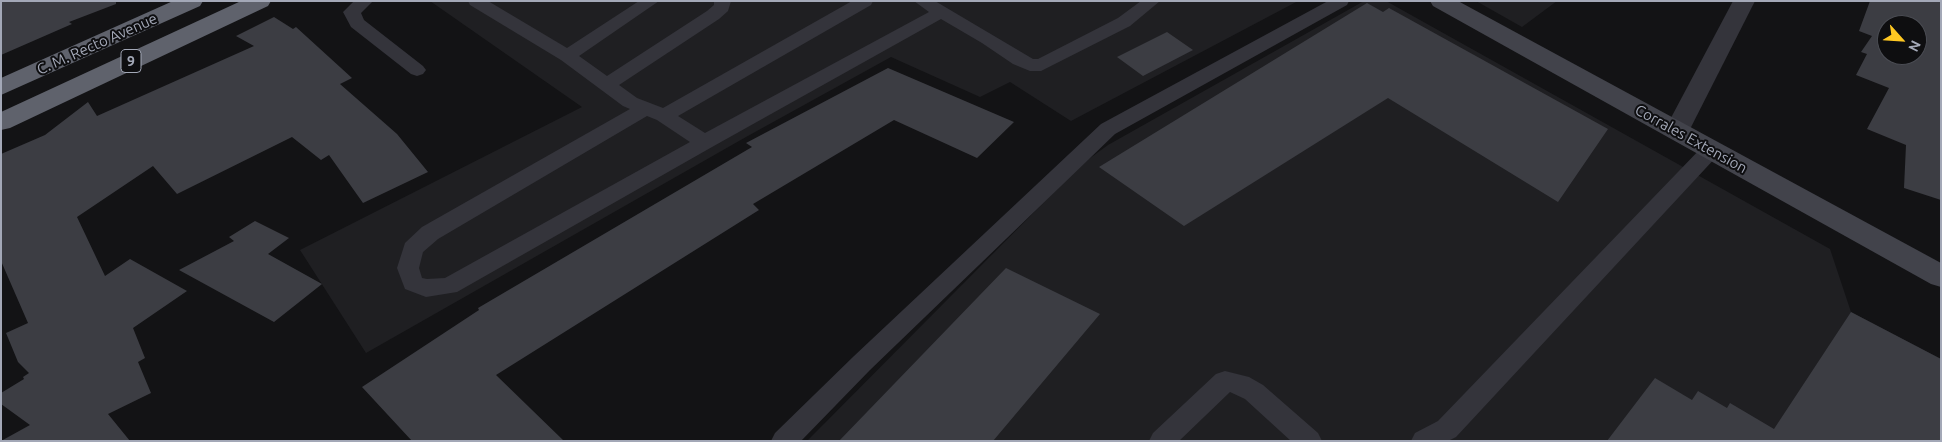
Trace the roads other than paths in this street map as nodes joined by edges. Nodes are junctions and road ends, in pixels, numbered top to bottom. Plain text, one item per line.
1 (192, 1) edge
2 (260, 1) edge
3 (365, 1) edge
4 (476, 1) edge
5 (620, 1) edge
6 (723, 1) edge
7 (865, 1) edge
8 (922, 1) edge
9 (1152, 1) edge
10 (1341, 1) edge
11 (1744, 1) edge
12 (1451, 3) edge
13 (644, 6) edge
14 (940, 13) junction
15 (567, 56) junction
16 (417, 70) dead end
17 (608, 84) junction
18 (1, 87) edge
19 (644, 109) junction
20 (664, 116) junction
21 (1, 122) edge
22 (1677, 131) junction
23 (705, 142) junction
24 (1711, 150) junction
25 (1941, 276) edge
26 (784, 441) edge
27 (1162, 441) edge
28 (1309, 441) edge
29 (1424, 441) edge

1 - 18 highway, C. M. Recto Avenue / 9
2 - 21 highway, C. M. Recto Avenue / 9
3 - 16 lane
4 - 15 lane
5 - 13 lane
6 - 17 lane
7 - 20 lane
8 - 14 lane
9 - 14 lane
10 - 26 lane
11 - 22 street
12 - 22 main road, Corrales Extension
13 - 15 lane
14 - 23 lane
15 - 17 lane
17 - 19 lane
19 - 20 lane
19 - 23 lane
20 - 23 lane
22 - 24 main road, Corrales Extension
24 - 25 main road, Corrales Extension
24 - 29 lane
27 - 28 lane

